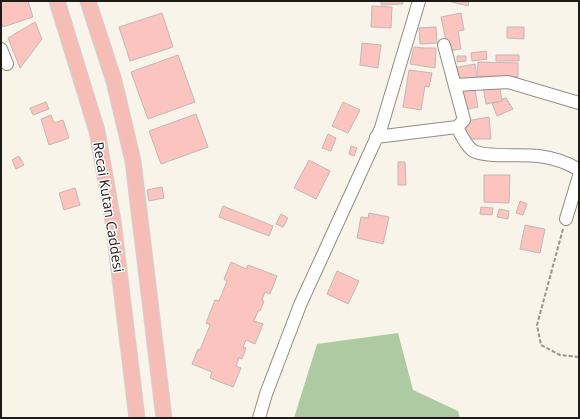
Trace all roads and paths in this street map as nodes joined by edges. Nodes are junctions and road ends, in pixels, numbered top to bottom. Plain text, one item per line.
1 (57, 1) edge
2 (88, 1) edge
3 (419, 1) edge
4 (444, 45) dead end
5 (1, 49) edge
6 (7, 64) dead end
7 (455, 85) junction
8 (579, 103) edge
9 (457, 127) junction
10 (376, 137) junction
11 (579, 170) edge
12 (579, 176) edge
13 (566, 219) joint
14 (579, 357) edge
15 (266, 394) junction
16 (137, 418) edge
17 (164, 418) edge
18 (259, 418) edge
19 (262, 418) edge

1 - 16 main road, Recai Kutan Caddesi
2 - 17 main road, Recai Kutan Caddesi
3 - 10 street
4 - 7 street
5 - 6 street
7 - 8 street
7 - 9 street
9 - 10 street
9 - 11 street
10 - 15 street
12 - 13 street
13 - 14 path
15 - 18 street
15 - 19 street

